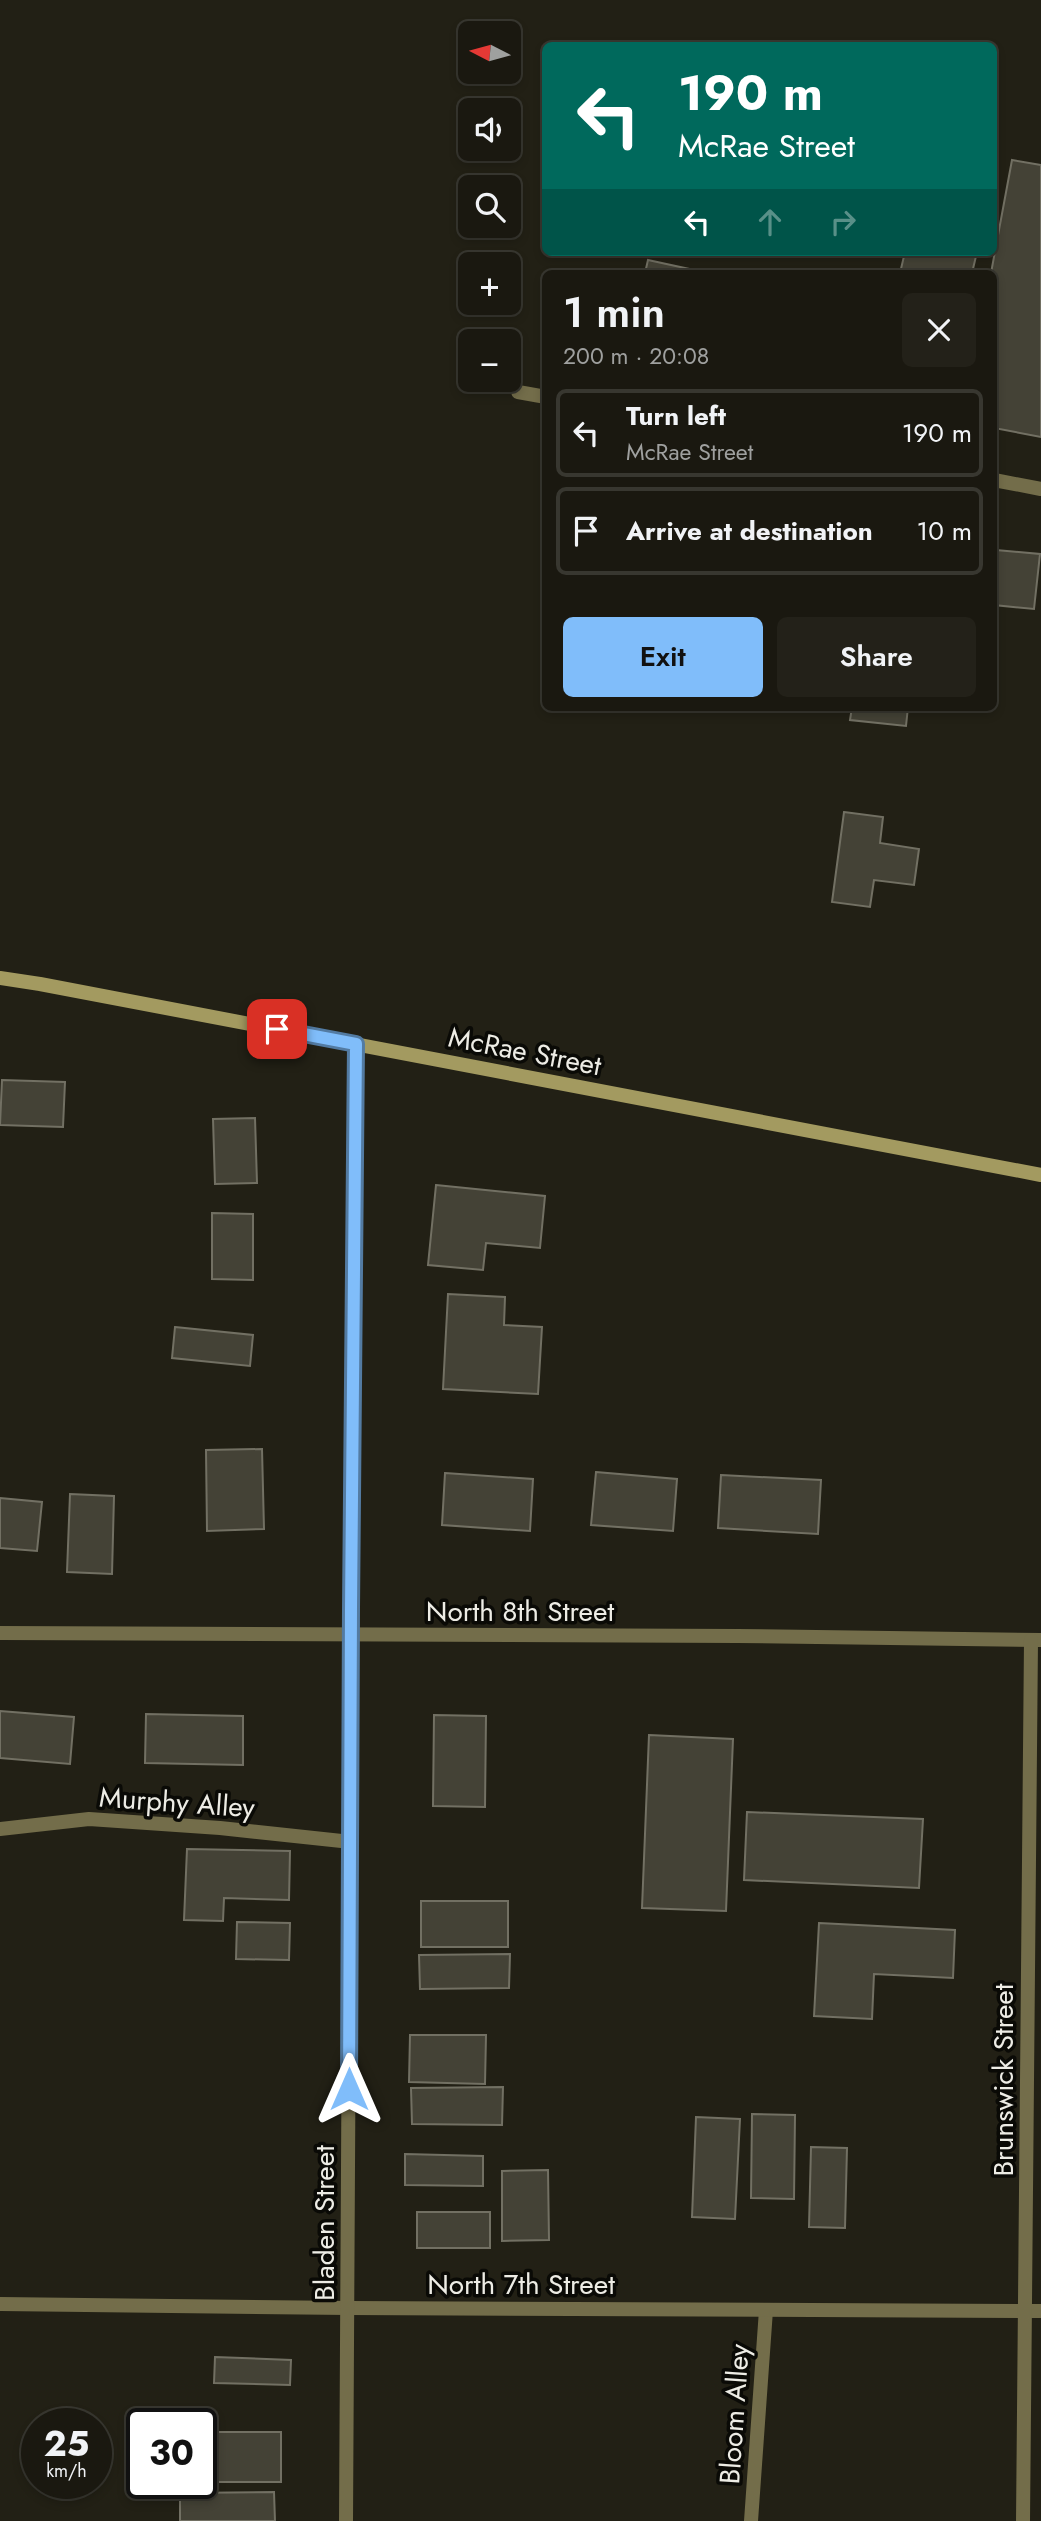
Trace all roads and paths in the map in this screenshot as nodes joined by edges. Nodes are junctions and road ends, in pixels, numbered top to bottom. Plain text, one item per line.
1 (519, 393) dead end
2 (542, 396) edge
3 (997, 481) edge
4 (1041, 489) edge
5 (0, 978) edge
6 (356, 1044) junction
7 (1041, 1175) edge
8 (0, 1633) edge
9 (351, 1636) junction
10 (1036, 1640) edge
11 (0, 1829) edge
12 (351, 1842) junction
13 (0, 2304) edge
14 (348, 2308) junction
15 (766, 2310) junction
16 (1025, 2311) junction
17 (1041, 2311) edge
18 (346, 2521) edge
19 (751, 2521) edge
20 (1023, 2521) edge

1 - 2 street
3 - 4 street
5 - 6 street, McRae Street
6 - 7 street, McRae Street
6 - 9 street, Bladen Street
8 - 9 street, North 8th Street
9 - 10 street, North 8th Street
9 - 12 street, Bladen Street
10 - 16 street, Brunswick Street
11 - 12 street, Murphy Alley
12 - 14 street, Bladen Street
13 - 14 street, North 7th Street
14 - 15 street, North 7th Street
14 - 18 street, Bladen Street
15 - 16 street, North 7th Street
15 - 19 street, Bloom Alley
16 - 17 street, North 7th Street
16 - 20 street, Brunswick Street

